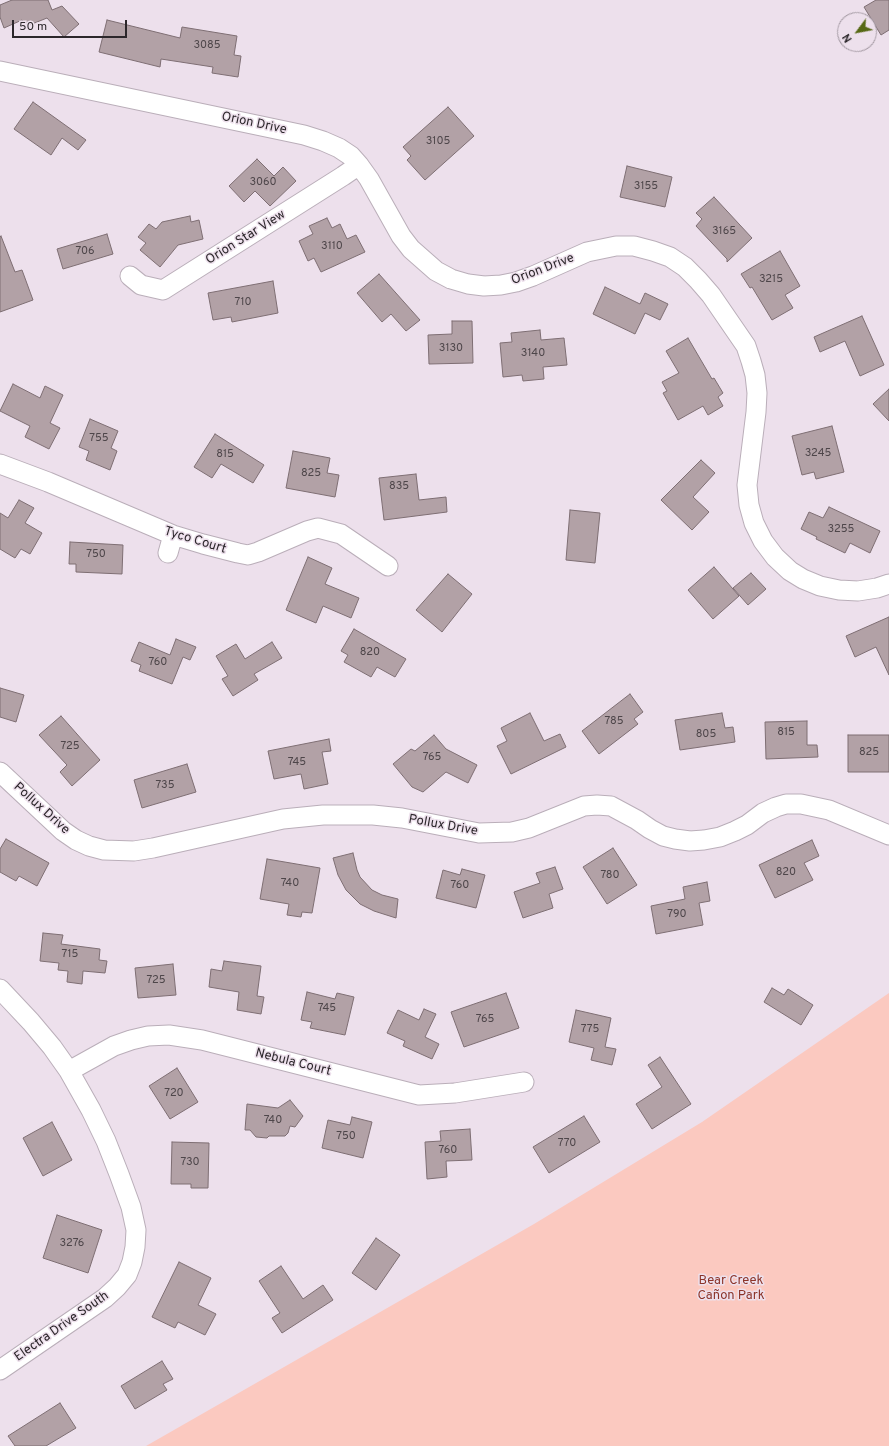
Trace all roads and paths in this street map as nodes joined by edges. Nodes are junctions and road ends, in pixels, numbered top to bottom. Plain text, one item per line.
1 (0, 71) edge
2 (359, 165) junction
3 (130, 276) dead end
4 (0, 464) edge
5 (173, 535) junction
6 (168, 553) dead end
7 (388, 566) dead end
8 (889, 584) edge
9 (0, 772) edge
10 (889, 835) edge
11 (0, 989) edge
12 (69, 1071) junction
13 (524, 1082) dead end
14 (0, 1370) edge

1 - 2 street, Orion Drive
2 - 3 street, Orion Star View
2 - 8 street, Orion Drive
4 - 5 street, Tyco Court
5 - 6 street
5 - 7 street, Tyco Court
9 - 10 street, Pollux Drive
11 - 12 street, Electra Drive South
12 - 13 street, Nebula Court
12 - 14 street, Electra Drive South

